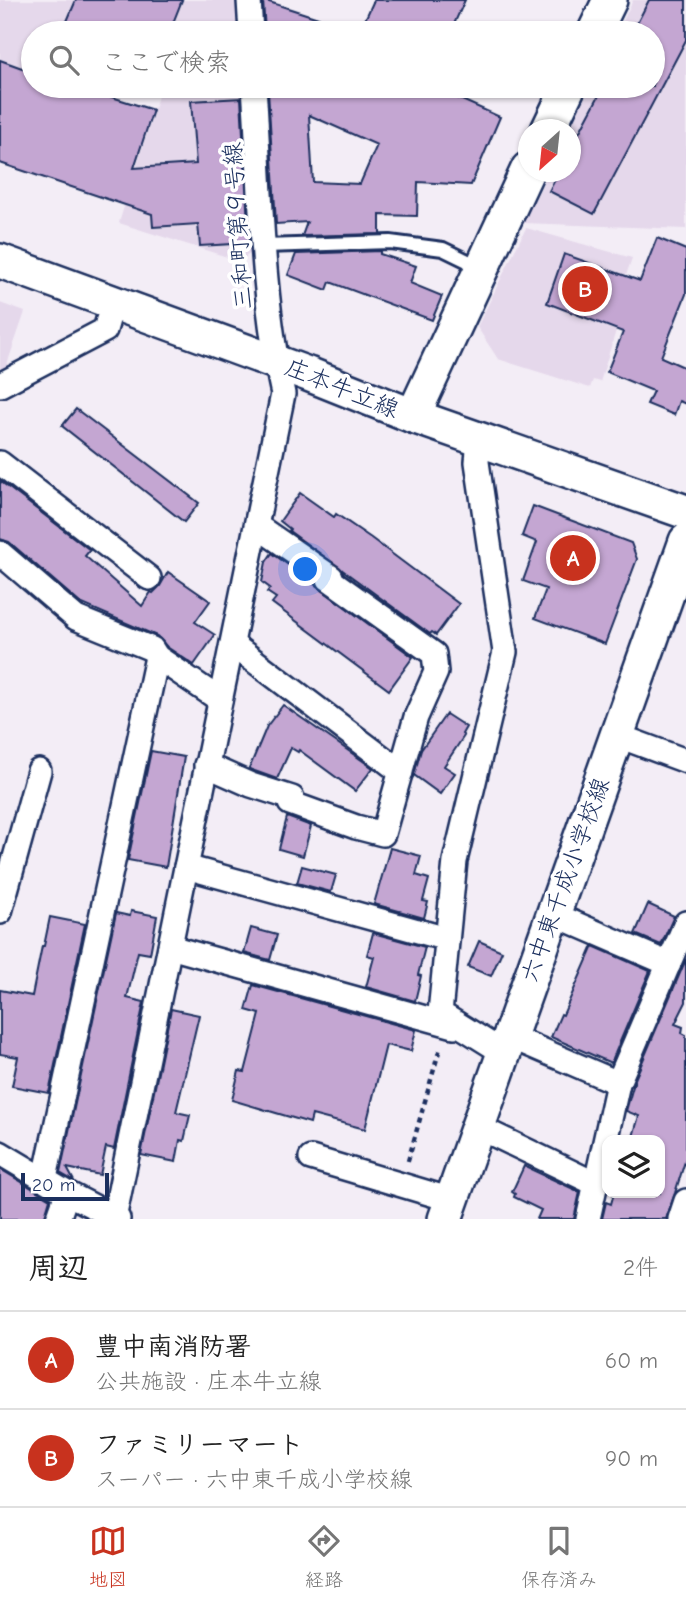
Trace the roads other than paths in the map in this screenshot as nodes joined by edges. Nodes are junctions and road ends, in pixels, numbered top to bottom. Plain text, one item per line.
1 (248, 0) edge
2 (610, 0) edge
3 (250, 21) edge
4 (600, 21) edge
5 (255, 98) edge
6 (563, 98) edge
7 (553, 119) edge
8 (522, 182) edge
9 (264, 246) junction
10 (0, 261) edge
11 (481, 267) junction
12 (113, 302) junction
13 (276, 362) junction
14 (0, 385) edge
15 (413, 416) junction
16 (479, 439) junction
17 (0, 463) edge
18 (686, 512) edge
19 (257, 526) junction
20 (686, 541) edge
21 (0, 553) edge
22 (149, 578) dead end
23 (232, 644) junction
24 (156, 657) junction
25 (220, 700) junction
26 (616, 735) junction
27 (686, 761) edge
28 (206, 765) junction
29 (39, 771) dead end
30 (401, 772) junction
31 (186, 867) junction
32 (0, 912) edge
33 (553, 914) junction
34 (686, 923) edge
35 (447, 939) junction
36 (170, 947) junction
37 (669, 964) junction
38 (467, 1030) junction
39 (506, 1044) junction
40 (618, 1083) junction
41 (478, 1127) junction
42 (0, 1153) edge
43 (312, 1158) dead end
44 (45, 1178) junction
45 (596, 1184) junction
46 (67, 1193) junction
47 (686, 1201) edge
48 (449, 1210) edge
49 (116, 1218) edge
50 (58, 1219) edge
51 (589, 1219) edge
52 (680, 1219) edge

1 - 3 street
2 - 4 street
5 - 9 street, 三和町第９号線
6 - 7 street
8 - 11 street
9 - 11 lane
9 - 13 street, 三和町第９号線
10 - 12 street, 庄本牛立線
11 - 15 street
12 - 13 street, 庄本牛立線
12 - 14 street
13 - 15 street, 庄本牛立線
13 - 19 street, 三和町第９号線
15 - 16 street, 庄本牛立線
16 - 18 street, 庄本牛立線
16 - 35 street
17 - 22 street
19 - 23 street, 三和町第９号線
19 - 30 street
20 - 26 street, 六中東千成小学校線
21 - 24 street
23 - 25 street, 三和町第９号線
23 - 30 street
24 - 25 street
24 - 44 street
25 - 28 street, 三和町第９号線
26 - 27 street
26 - 33 street, 六中東千成小学校線
28 - 30 street
28 - 31 street, 三和町第９号線
29 - 32 street
31 - 35 street
31 - 36 street, 三和町第９号線
33 - 37 street
33 - 39 street, 六中東千成小学校線
34 - 37 street
35 - 38 street
36 - 38 street
36 - 49 street, 三和町第９号線
37 - 40 street
38 - 39 street
39 - 40 street
39 - 41 street, 六中東千成小学校線
40 - 45 street
41 - 45 street
41 - 48 street, 六中東千成小学校線
42 - 44 street
43 - 48 street
44 - 46 street
45 - 51 street
46 - 49 street
46 - 50 street
47 - 52 street

